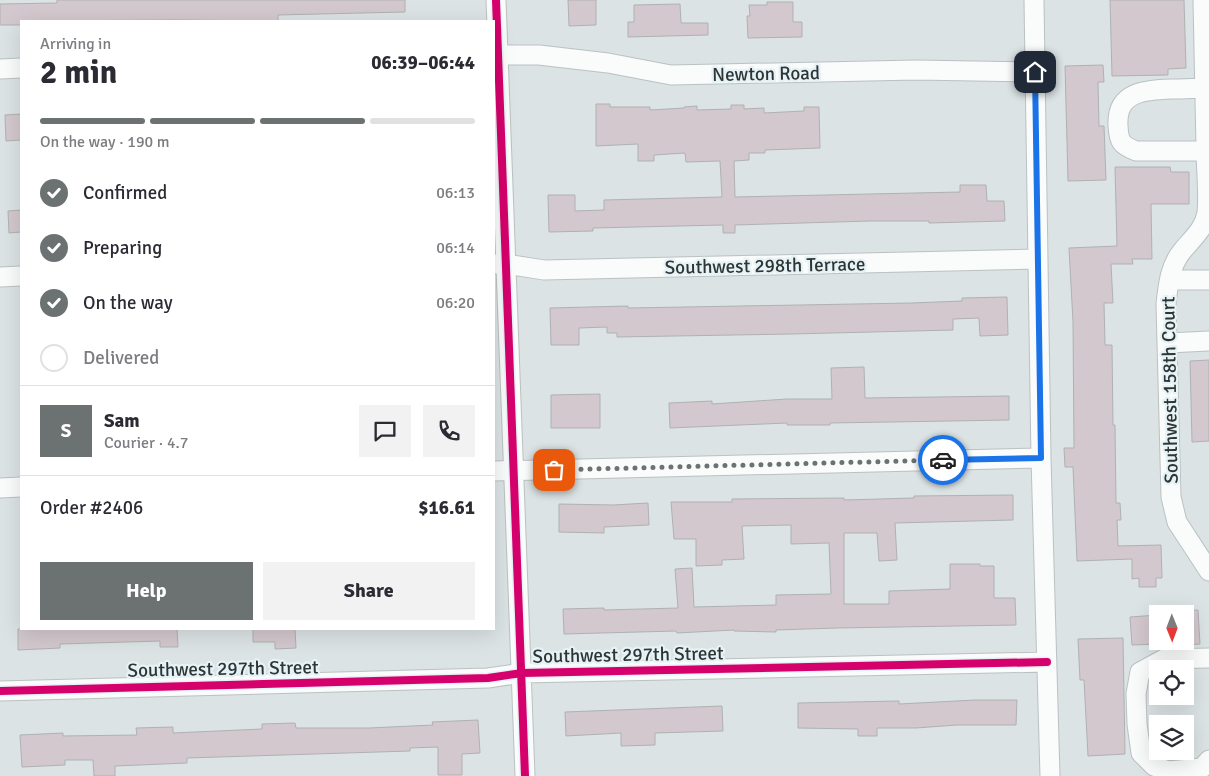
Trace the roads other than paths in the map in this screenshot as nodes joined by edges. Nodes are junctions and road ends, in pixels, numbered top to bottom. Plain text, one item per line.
1 (496, 0) edge
2 (1034, 0) edge
3 (1203, 0) edge
4 (496, 55) edge
5 (20, 68) edge
6 (0, 69) edge
7 (1035, 72) junction
8 (1207, 88) edge
9 (1207, 151) edge
10 (1038, 259) junction
11 (500, 264) edge
12 (20, 276) edge
13 (0, 277) edge
14 (1170, 280) junction
15 (1209, 280) edge
16 (1209, 342) edge
17 (1168, 343) junction
18 (1041, 458) junction
19 (514, 470) junction
20 (495, 471) edge
21 (20, 487) edge
22 (0, 488) edge
23 (1209, 571) edge
24 (1209, 658) edge
25 (1047, 662) junction
26 (522, 673) junction
27 (0, 690) edge
28 (1209, 760) edge
29 (525, 776) edge
30 (1050, 776) edge

1 - 4 street
2 - 7 street
3 - 8 street, Southwest 158th Court
4 - 7 street, Newton Road
4 - 11 street
5 - 6 street
7 - 10 street
8 - 9 street, Southwest 158th Court
8 - 9 street
9 - 14 street, Southwest 158th Court
10 - 11 street, Southwest 298th Terrace
10 - 18 street
11 - 19 street
12 - 13 street
14 - 15 street
14 - 17 street, Southwest 158th Court
16 - 17 street
17 - 23 street, Southwest 158th Court
18 - 19 street
18 - 25 street
19 - 20 street
19 - 26 street
21 - 22 street
24 - 28 street
25 - 26 street, Southwest 297th Street
25 - 30 street
26 - 27 street, Southwest 297th Street
26 - 29 street

